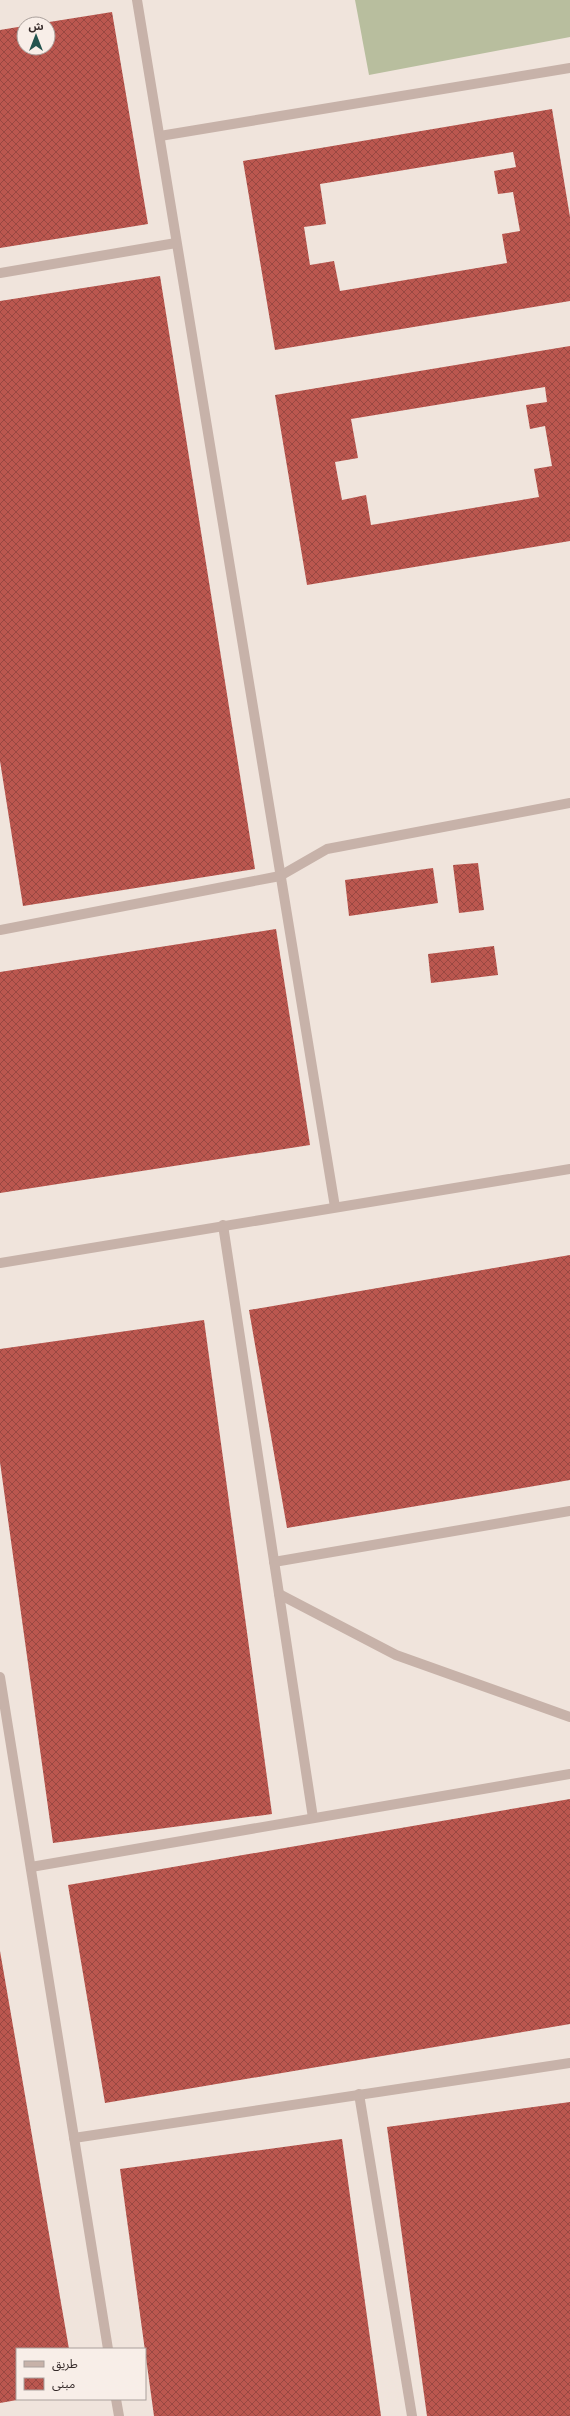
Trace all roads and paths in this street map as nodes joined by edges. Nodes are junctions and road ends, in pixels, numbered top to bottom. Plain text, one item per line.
1 (136, 0) edge
2 (570, 68) edge
3 (160, 136) junction
4 (176, 243) junction
5 (0, 273) edge
6 (570, 803) edge
7 (280, 876) junction
8 (0, 930) edge
9 (570, 1169) edge
10 (335, 1207) junction
11 (223, 1225) junction
12 (0, 1263) edge
13 (570, 1511) edge
14 (274, 1562) junction
15 (279, 1594) junction
16 (0, 1677) edge
17 (570, 1717) edge
18 (570, 1774) edge
19 (313, 1818) junction
20 (31, 1867) junction
21 (570, 2062) edge
22 (359, 2094) junction
23 (74, 2138) junction
24 (108, 2348) edge
25 (116, 2400) edge
26 (119, 2416) edge
27 (412, 2416) edge

1 - 3 street
2 - 3 street
3 - 4 street
4 - 5 street
4 - 7 street
6 - 7 street
7 - 8 street
7 - 10 street
9 - 10 street
10 - 11 street
11 - 12 street
11 - 14 street
13 - 14 street
14 - 15 street
15 - 17 street
15 - 19 street
16 - 20 street
18 - 19 street
19 - 20 street
20 - 23 street
21 - 22 street
22 - 23 street
22 - 27 street
23 - 24 street
25 - 26 street

